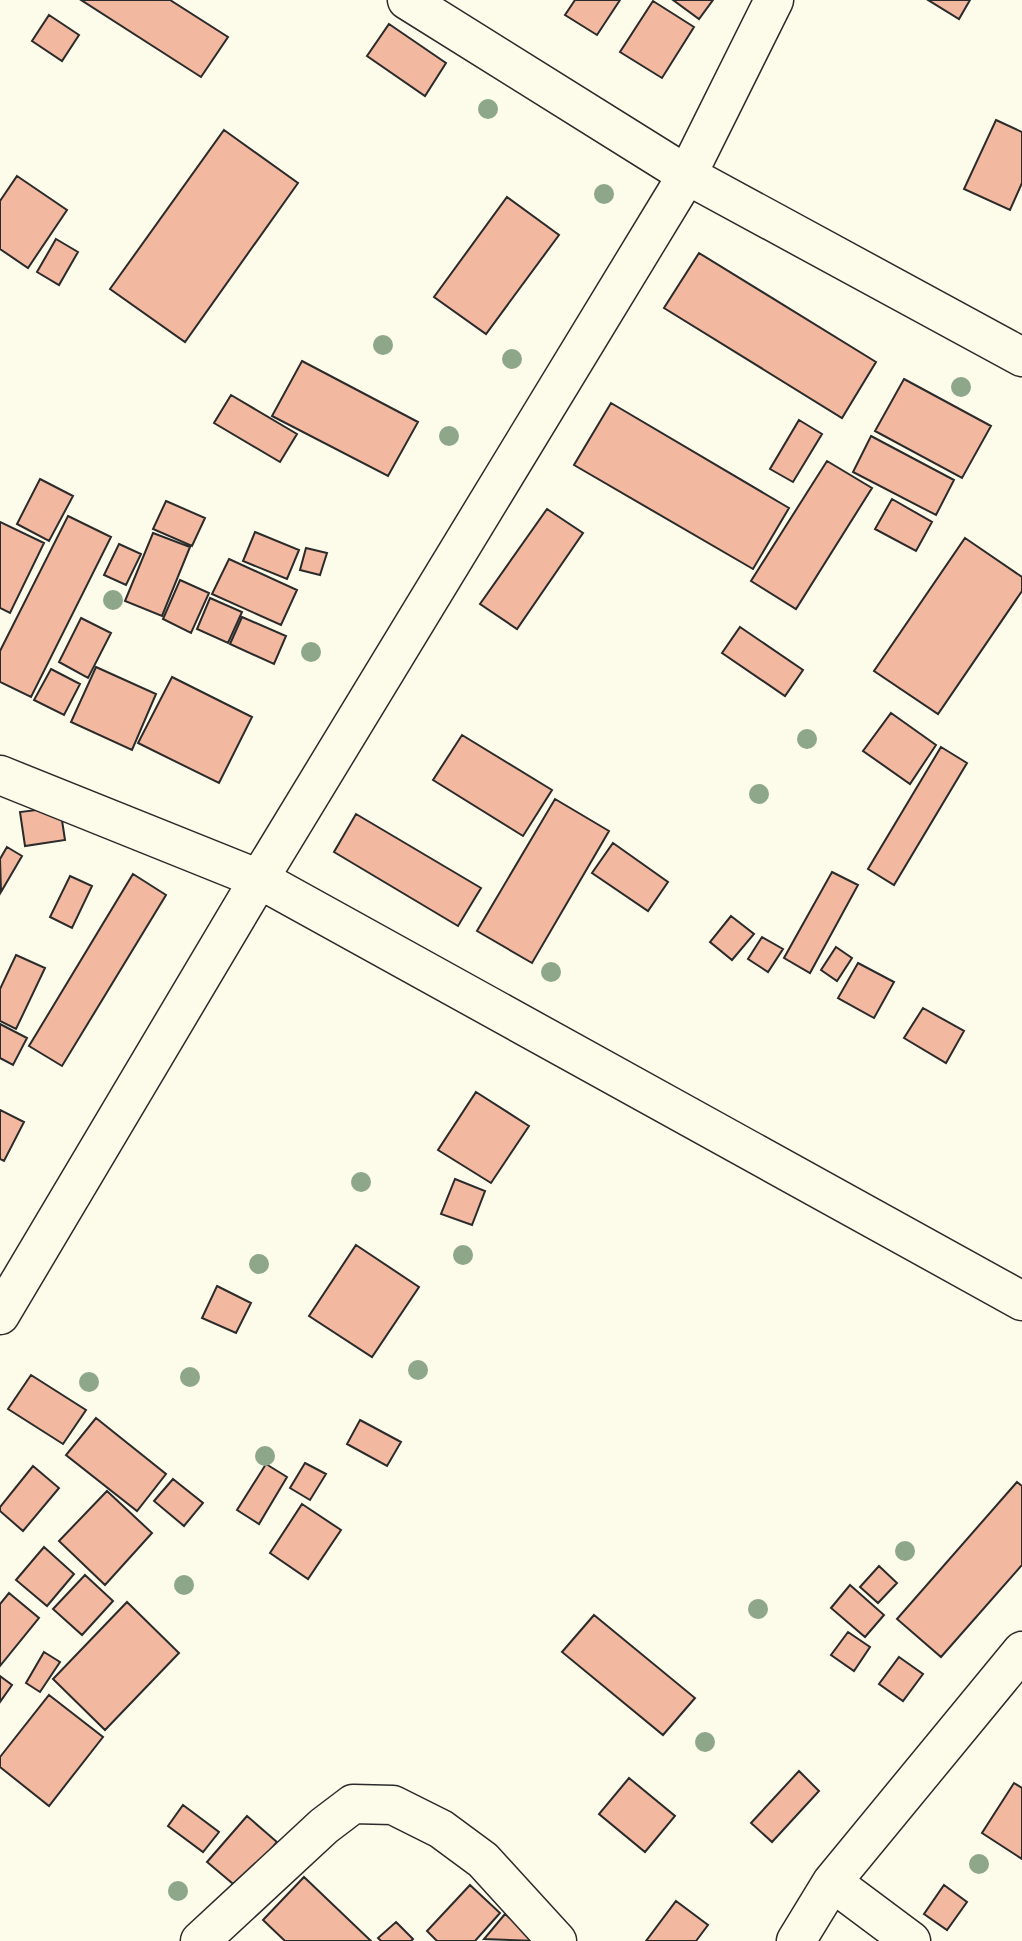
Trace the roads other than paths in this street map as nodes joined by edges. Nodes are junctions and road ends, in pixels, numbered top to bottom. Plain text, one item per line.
1 (407, 0) edge
2 (774, 0) edge
3 (687, 175) junction
4 (1022, 357) edge
5 (0, 775) edge
6 (259, 879) junction
7 (1022, 1300) edge
8 (0, 1315) edge
9 (1022, 1651) edge
10 (832, 1882) junction
11 (200, 1941) edge
12 (558, 1941) edge
13 (796, 1941) edge
14 (911, 1941) edge

1 - 3 street
2 - 3 street
3 - 4 street
3 - 6 street
5 - 6 street
6 - 7 street
6 - 8 street
9 - 10 street
10 - 13 street
10 - 14 street
11 - 12 street

